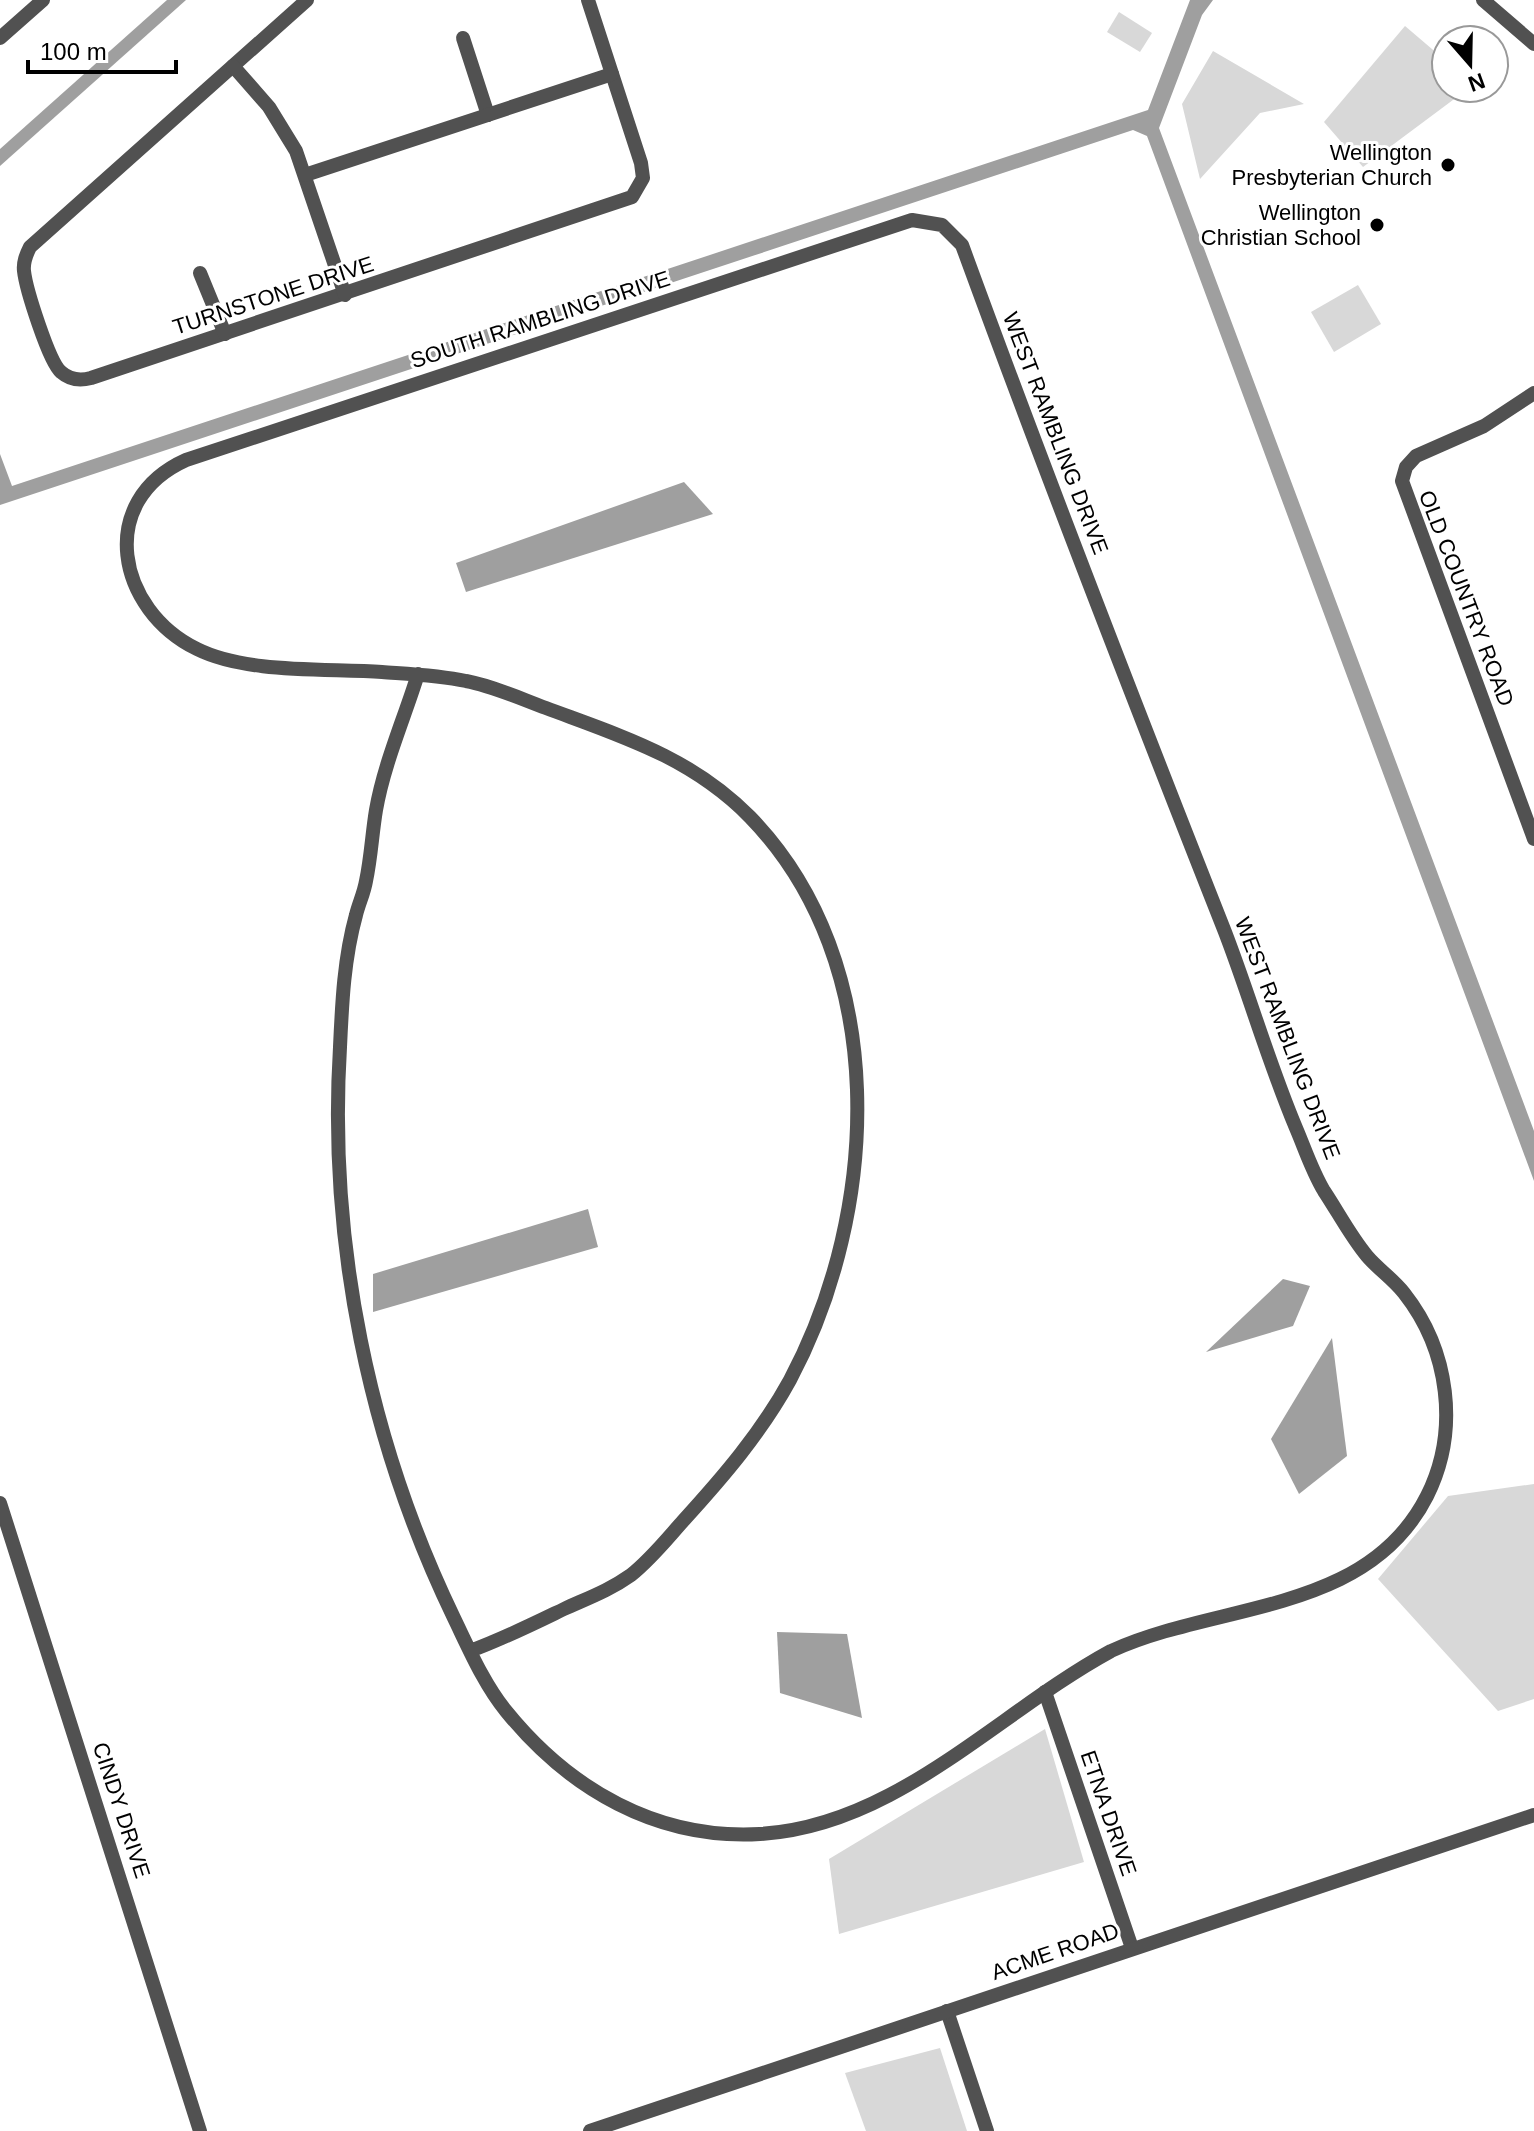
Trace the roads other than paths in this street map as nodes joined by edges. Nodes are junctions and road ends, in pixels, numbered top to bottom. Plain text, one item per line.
1 (43, 0) edge
2 (307, 0) edge
3 (588, 0) edge
4 (1483, 0) edge
5 (0, 38) edge
6 (463, 38) dead end
7 (1534, 44) edge
8 (233, 66) junction
9 (612, 74) junction
10 (488, 115) junction
11 (305, 175) junction
12 (965, 253) joint
13 (200, 273) dead end
14 (345, 295) junction
15 (225, 334) junction
16 (1534, 393) edge
17 (418, 674) junction
18 (1534, 839) edge
19 (0, 1503) edge
20 (470, 1651) junction
21 (1045, 1692) junction
22 (1534, 1815) edge
23 (1132, 1948) junction
24 (947, 2011) junction
25 (200, 2131) edge
26 (590, 2131) edge
27 (987, 2131) edge

1 - 5 street
2 - 8 street
3 - 9 street
4 - 7 street
6 - 10 street
8 - 11 street
8 - 15 street, TURNSTONE DRIVE
9 - 10 street
9 - 14 street, TURNSTONE DRIVE
10 - 11 street
11 - 14 street
12 - 17 street, SOUTH RAMBLING DRIVE
12 - 21 street, WEST RAMBLING DRIVE
13 - 15 street
14 - 15 street, TURNSTONE DRIVE
16 - 18 street, OLD COUNTRY ROAD
17 - 20 street, WEST RAMBLING DRIVE
17 - 20 street
19 - 25 street, CINDY DRIVE
20 - 21 street, WEST RAMBLING DRIVE
21 - 23 street, ETNA DRIVE
22 - 23 street, ACME ROAD
23 - 24 street, ACME ROAD
24 - 26 street, ACME ROAD
24 - 27 street

